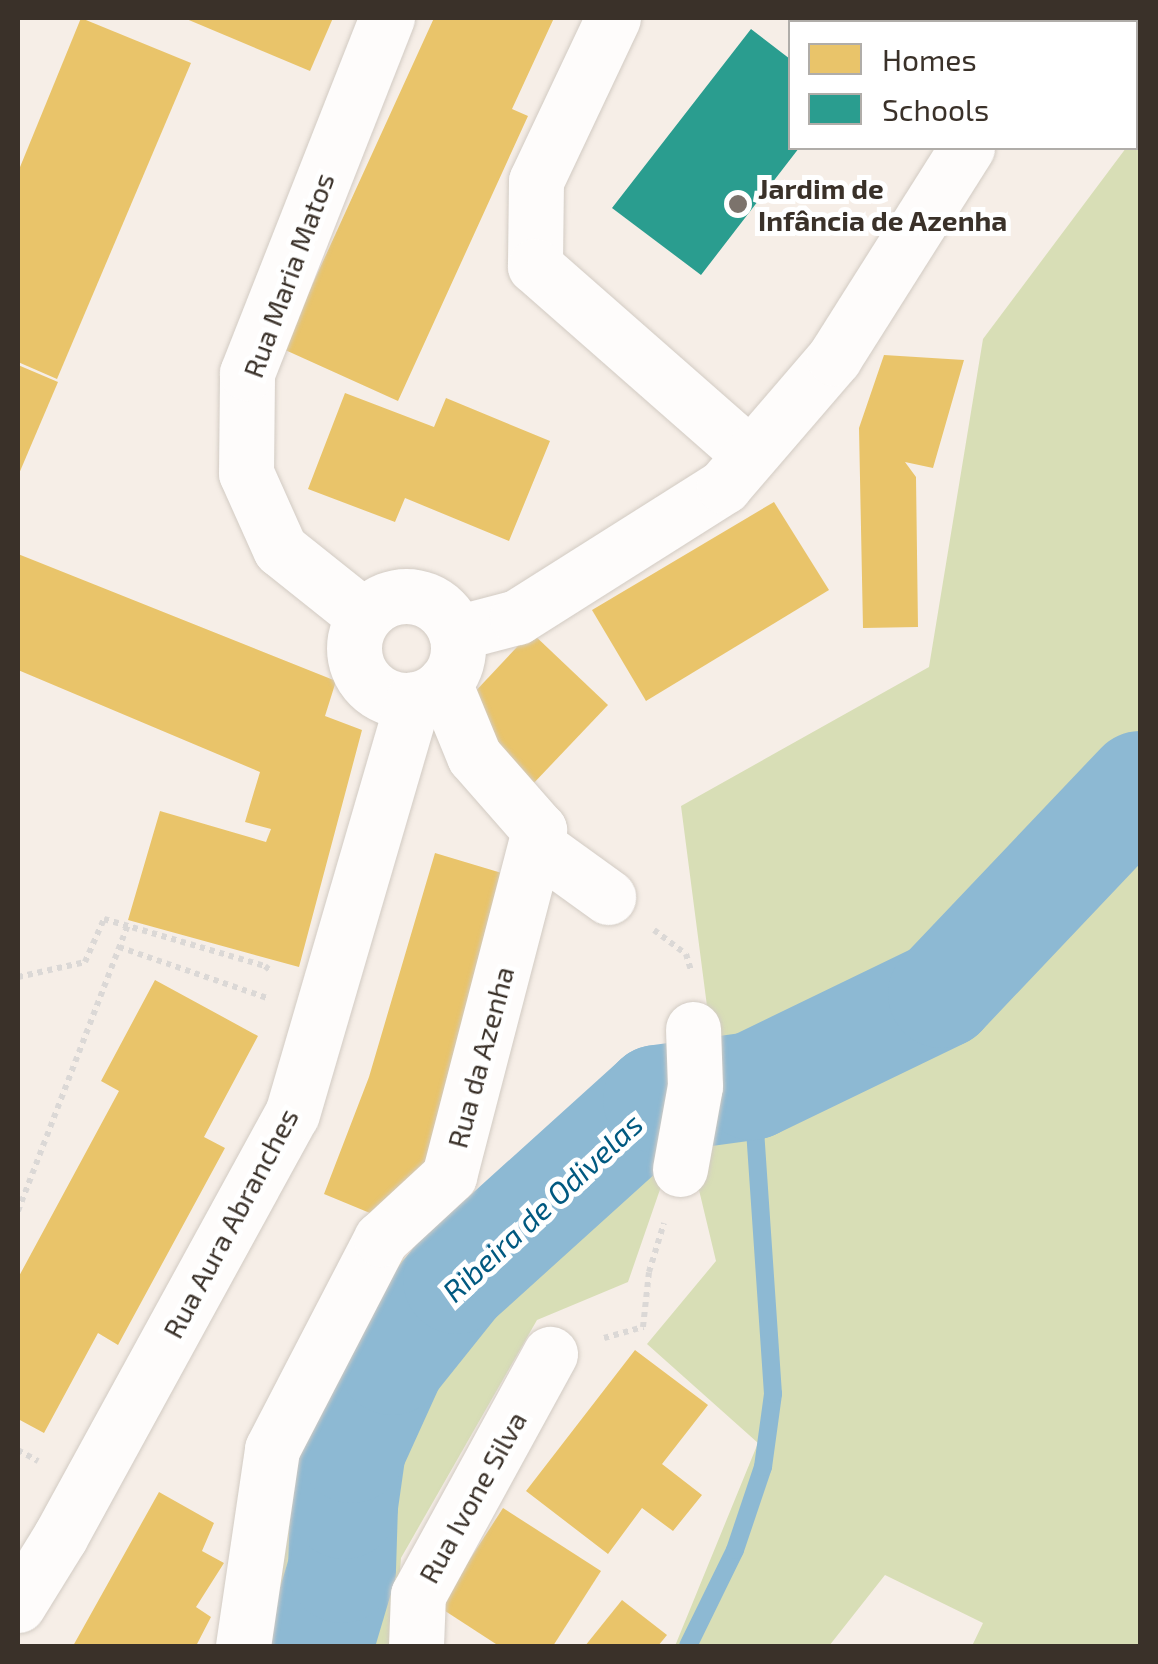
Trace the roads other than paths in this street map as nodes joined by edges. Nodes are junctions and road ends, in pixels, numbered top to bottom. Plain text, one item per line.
1 (387, 18) edge
2 (614, 18) edge
3 (966, 150) edge
4 (750, 454) junction
5 (364, 616) junction
6 (438, 672) junction
7 (536, 845) junction
8 (608, 897) road end
9 (693, 1029) road end
10 (680, 1169) road end
11 (550, 1354) road end
12 (18, 1605) edge
13 (243, 1646) edge
14 (416, 1646) edge

1 - 5 street, Rua Maria Matos
2 - 4 street
3 - 4 street
4 - 6 street
5 - 6 street
5 - 6 street
6 - 7 street
6 - 12 street, Rua Aura Abranches
7 - 8 street
7 - 13 street, Rua da Azenha
9 - 10 street
11 - 14 street, Rua Ivone Silva

